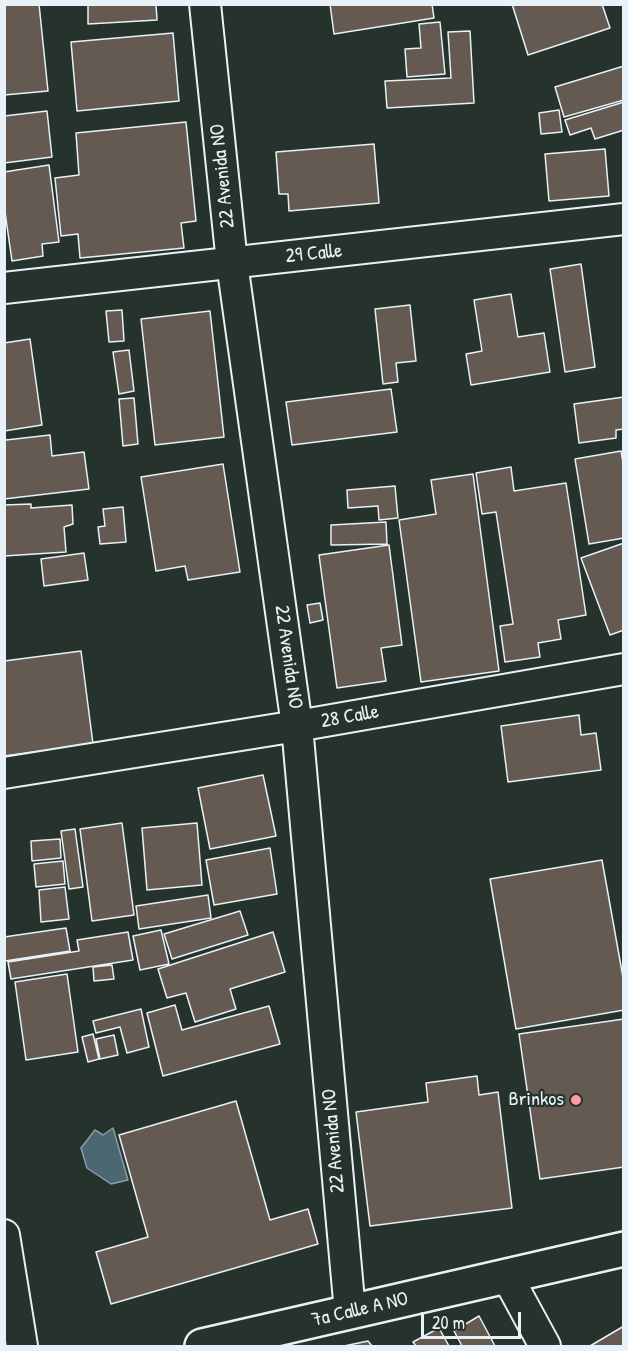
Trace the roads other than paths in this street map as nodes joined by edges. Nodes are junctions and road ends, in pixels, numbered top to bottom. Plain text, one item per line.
1 (206, 4) edge
2 (624, 219) edge
3 (232, 263) junction
4 (4, 288) edge
5 (624, 669) edge
6 (297, 726) junction
7 (4, 773) edge
8 (4, 1235) edge
9 (624, 1249) edge
10 (507, 1276) junction
11 (350, 1312) junction
12 (22, 1347) edge
13 (202, 1347) edge
14 (545, 1347) edge

1 - 3 street, 22 Avenida NO
2 - 3 street, 29 Calle
3 - 4 street, 29 Calle
3 - 6 street, 22 Avenida NO
5 - 6 street, 28 Calle
6 - 7 street, 28 Calle
6 - 11 street, 22 Avenida NO
8 - 12 street
9 - 10 street, 7a Calle A NO
10 - 11 street, 7a Calle A NO
10 - 14 street
11 - 13 street, 7a Calle A NO

